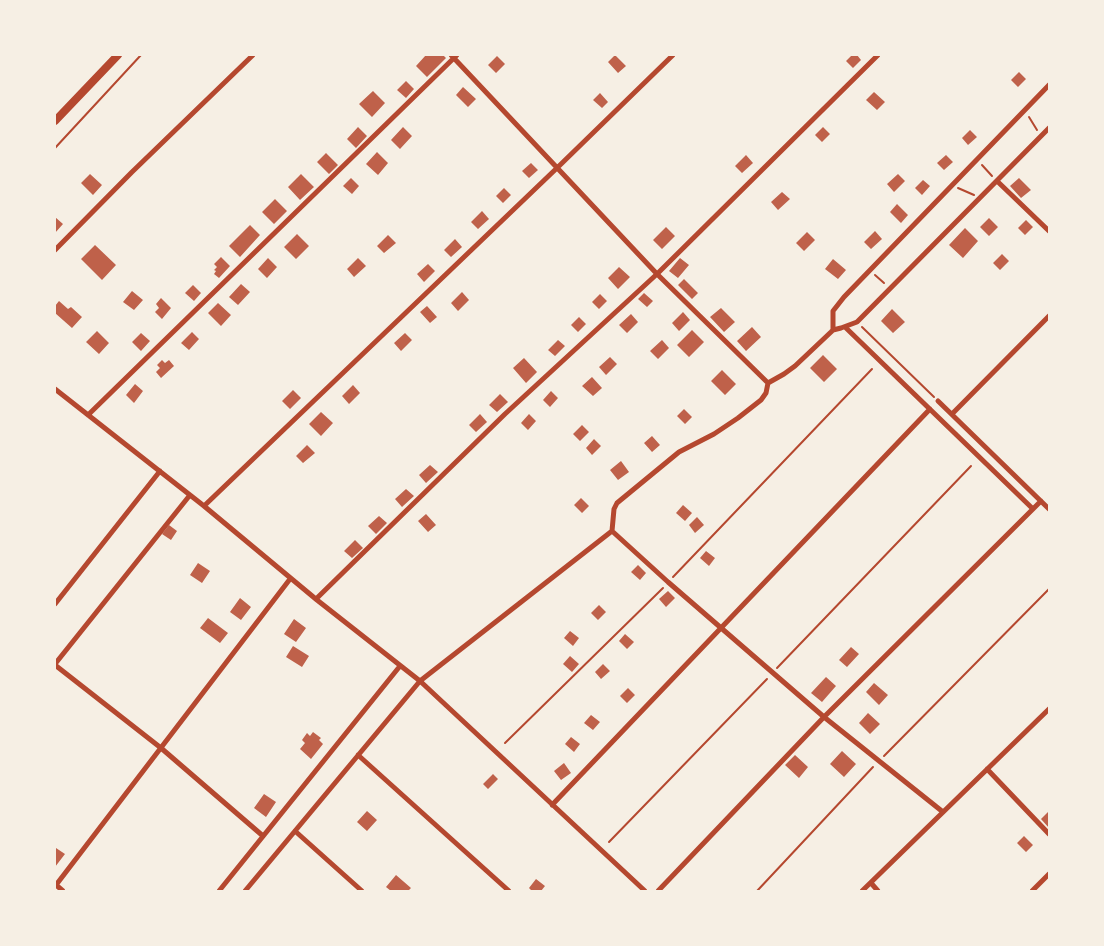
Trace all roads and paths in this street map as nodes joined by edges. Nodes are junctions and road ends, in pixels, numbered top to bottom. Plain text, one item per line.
1 (118, 55) edge
2 (141, 55) edge
3 (253, 55) edge
4 (673, 55) edge
5 (878, 55) edge
6 (454, 56) edge
7 (1049, 85) edge
8 (1024, 111) junction
9 (55, 121) edge
10 (1049, 128) edge
11 (1040, 137) junction
12 (55, 148) edge
13 (977, 160) junction
14 (558, 167) junction
15 (956, 181) junction
16 (997, 181) junction
17 (976, 201) junction
18 (1049, 231) edge
19 (55, 250) edge
20 (868, 271) junction
21 (656, 274) junction
22 (888, 290) junction
23 (1049, 316) edge
24 (857, 322) junction
25 (845, 327) junction
26 (833, 330) junction
27 (872, 369) dead end
28 (768, 383) junction
29 (55, 389) edge
30 (938, 401) joint
31 (930, 410) junction
32 (952, 414) junction
33 (88, 415) junction
34 (971, 466) dead end
35 (160, 471) junction
36 (190, 494) junction
37 (1041, 501) junction
38 (204, 506) junction
39 (1048, 507) edge
40 (1033, 509) junction
41 (612, 531) junction
42 (290, 578) junction
43 (668, 582) junction
44 (1049, 589) edge
45 (316, 599) junction
46 (55, 604) edge
47 (722, 628) junction
48 (55, 664) edge
49 (400, 666) junction
50 (773, 672) junction
51 (420, 681) junction
52 (1049, 709) edge
53 (824, 717) junction
54 (505, 743) dead end
55 (160, 748) junction
56 (358, 755) junction
57 (879, 761) junction
58 (987, 769) junction
59 (552, 805) junction
60 (943, 812) junction
61 (295, 831) junction
62 (1049, 834) edge
63 (263, 836) junction
64 (609, 842) dead end
65 (1049, 874) edge
66 (871, 883) junction
67 (55, 885) edge
68 (63, 891) edge
69 (219, 891) edge
70 (245, 891) edge
71 (362, 891) edge
72 (509, 891) edge
73 (645, 891) edge
74 (658, 891) edge
75 (757, 891) edge
76 (862, 891) edge
77 (878, 891) edge
78 (1032, 891) edge

1 - 9 main road
2 - 12 path
3 - 19 street
4 - 14 street
5 - 21 street
6 - 14 street
6 - 33 street
7 - 8 street
8 - 11 path
8 - 13 street
10 - 11 street
11 - 16 street
13 - 15 street
13 - 16 path
14 - 21 street
14 - 38 street
15 - 17 path
15 - 20 street
16 - 17 street
16 - 18 street
17 - 22 street
20 - 22 path
20 - 26 street
21 - 28 street
21 - 45 street
22 - 24 street
23 - 32 street
24 - 25 street
24 - 30 path
25 - 26 street
25 - 31 street
26 - 28 street
27 - 43 path
28 - 41 street
29 - 33 street
30 - 32 street
31 - 40 street
31 - 47 street
32 - 37 street
33 - 35 street
34 - 50 path
35 - 36 street
35 - 46 street
36 - 38 street
36 - 48 street
37 - 39 street
37 - 40 street
38 - 42 street
40 - 53 street
41 - 43 street
41 - 51 street
42 - 45 street
42 - 55 street
43 - 47 street
43 - 54 path
44 - 57 path
45 - 49 street
47 - 50 street
47 - 59 street
48 - 55 street
49 - 51 street
49 - 63 street
50 - 53 street
50 - 64 path
51 - 56 street
51 - 59 street
52 - 58 street
53 - 57 street
53 - 74 street
55 - 63 street
55 - 67 street
56 - 61 street
56 - 72 street
57 - 60 street
57 - 75 path
58 - 60 street
58 - 62 street
59 - 73 street
60 - 66 street
61 - 70 street
61 - 71 street
63 - 69 street
65 - 78 street
66 - 76 street
66 - 77 street
67 - 68 street

